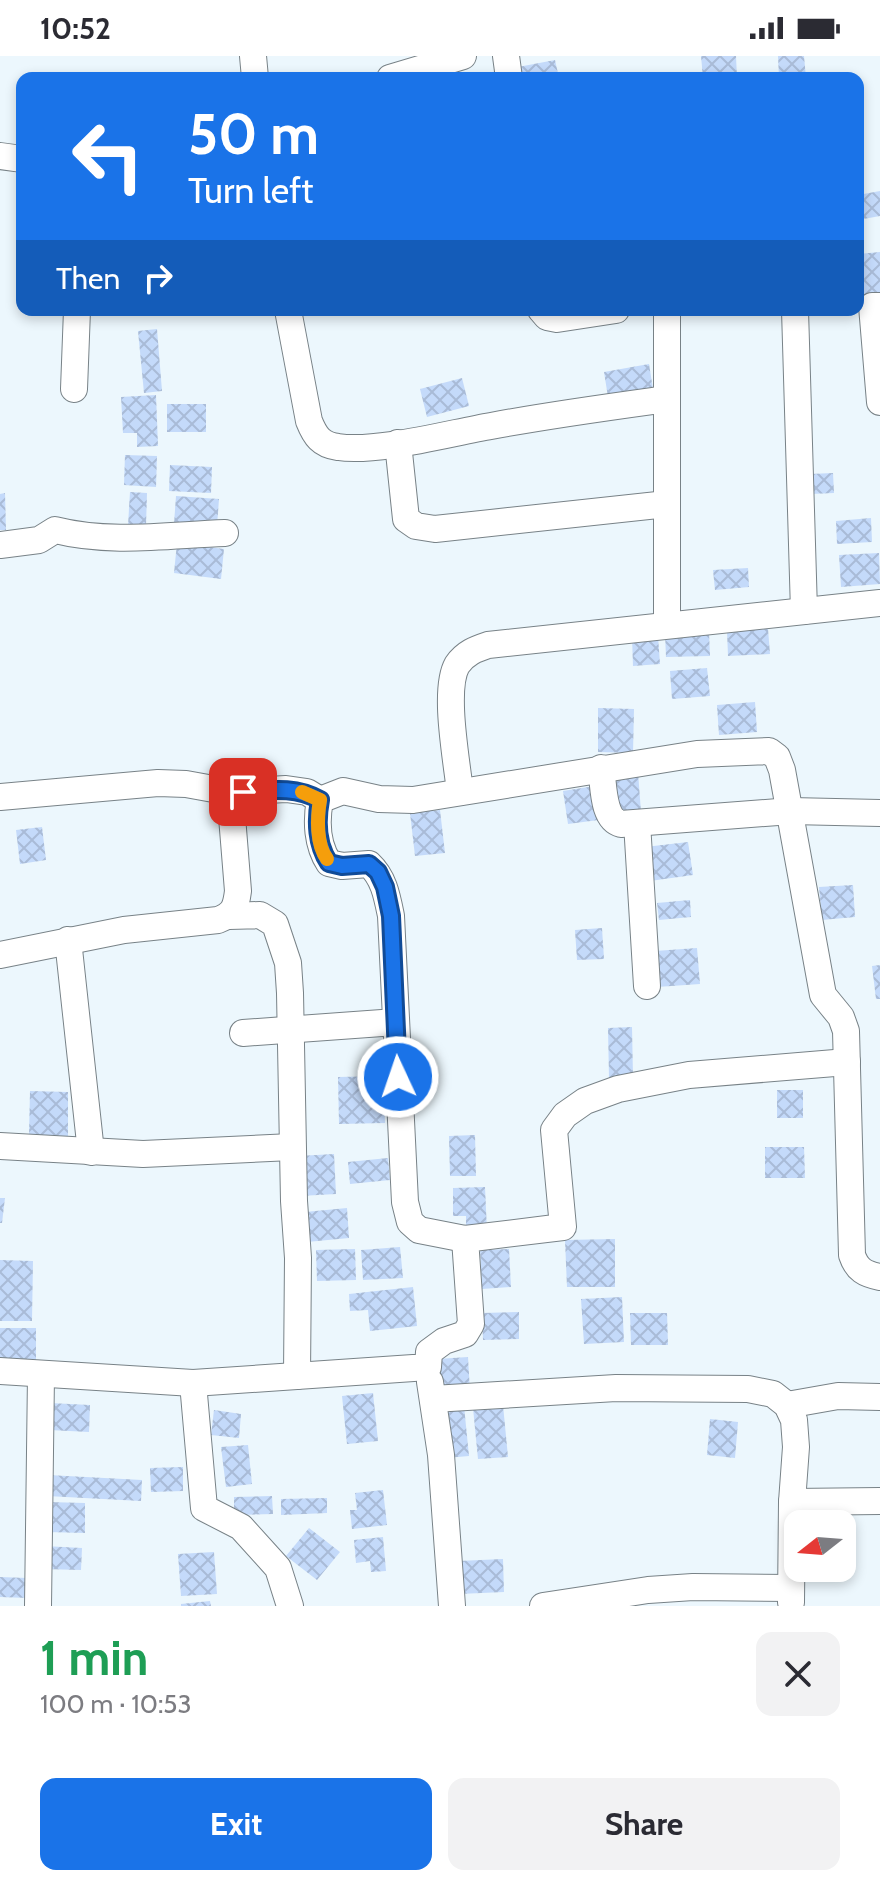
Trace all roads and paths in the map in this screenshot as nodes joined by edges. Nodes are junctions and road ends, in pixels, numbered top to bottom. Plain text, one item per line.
1 (463, 56) edge
2 (423, 62) edge
3 (402, 72) edge
4 (870, 305) edge
5 (77, 316) edge
6 (289, 316) edge
7 (546, 316) edge
8 (577, 316) edge
9 (667, 316) edge
10 (795, 316) edge
11 (74, 389) dead end
12 (667, 399) junction
13 (880, 402) edge
14 (398, 443) junction
15 (667, 504) junction
16 (225, 533) dead end
17 (0, 545) edge
18 (880, 603) edge
19 (804, 611) junction
20 (667, 625) junction
21 (601, 768) junction
22 (230, 792) junction
23 (460, 792) junction
24 (0, 797) edge
25 (320, 800) junction
26 (791, 811) junction
27 (880, 813) edge
28 (637, 823) junction
29 (229, 916) junction
30 (68, 940) junction
31 (0, 955) edge
32 (647, 986) dead end
33 (396, 1022) junction
34 (289, 1030) junction
35 (243, 1033) dead end
36 (847, 1062) junction
37 (0, 1146) edge
38 (292, 1147) junction
39 (91, 1152) junction
40 (465, 1239) junction
41 (880, 1277) edge
42 (428, 1367) junction
43 (0, 1371) edge
44 (41, 1375) junction
45 (297, 1376) junction
46 (193, 1383) junction
47 (880, 1397) edge
48 (433, 1399) junction
49 (787, 1405) junction
50 (880, 1501) edge
51 (792, 1502) junction
52 (791, 1597) edge
53 (38, 1606) edge
54 (290, 1606) edge
55 (452, 1606) edge
56 (543, 1606) edge

1 - 2 street
2 - 3 street
4 - 13 street
5 - 11 street
6 - 14 street
7 - 8 street
9 - 12 street
10 - 19 street
12 - 14 street
12 - 15 street
14 - 15 street
15 - 20 street
16 - 17 street
18 - 19 street
19 - 20 street
20 - 23 street
21 - 23 street
21 - 26 street
21 - 28 street
22 - 24 street
22 - 25 street
22 - 29 street
23 - 25 street
25 - 33 street
26 - 27 street
26 - 28 street
26 - 36 street
28 - 32 street
29 - 30 street
29 - 34 street
30 - 31 street
30 - 39 street
33 - 34 street
33 - 40 street
34 - 35 street
34 - 38 street
36 - 40 street
36 - 41 street
37 - 39 street
38 - 39 street
38 - 45 street
40 - 42 street
42 - 45 street
42 - 48 street
43 - 44 street
44 - 46 street
44 - 53 street
45 - 46 street
46 - 54 street
47 - 49 street
48 - 49 street
48 - 55 street
49 - 51 street
50 - 51 street
51 - 52 street
52 - 56 street

